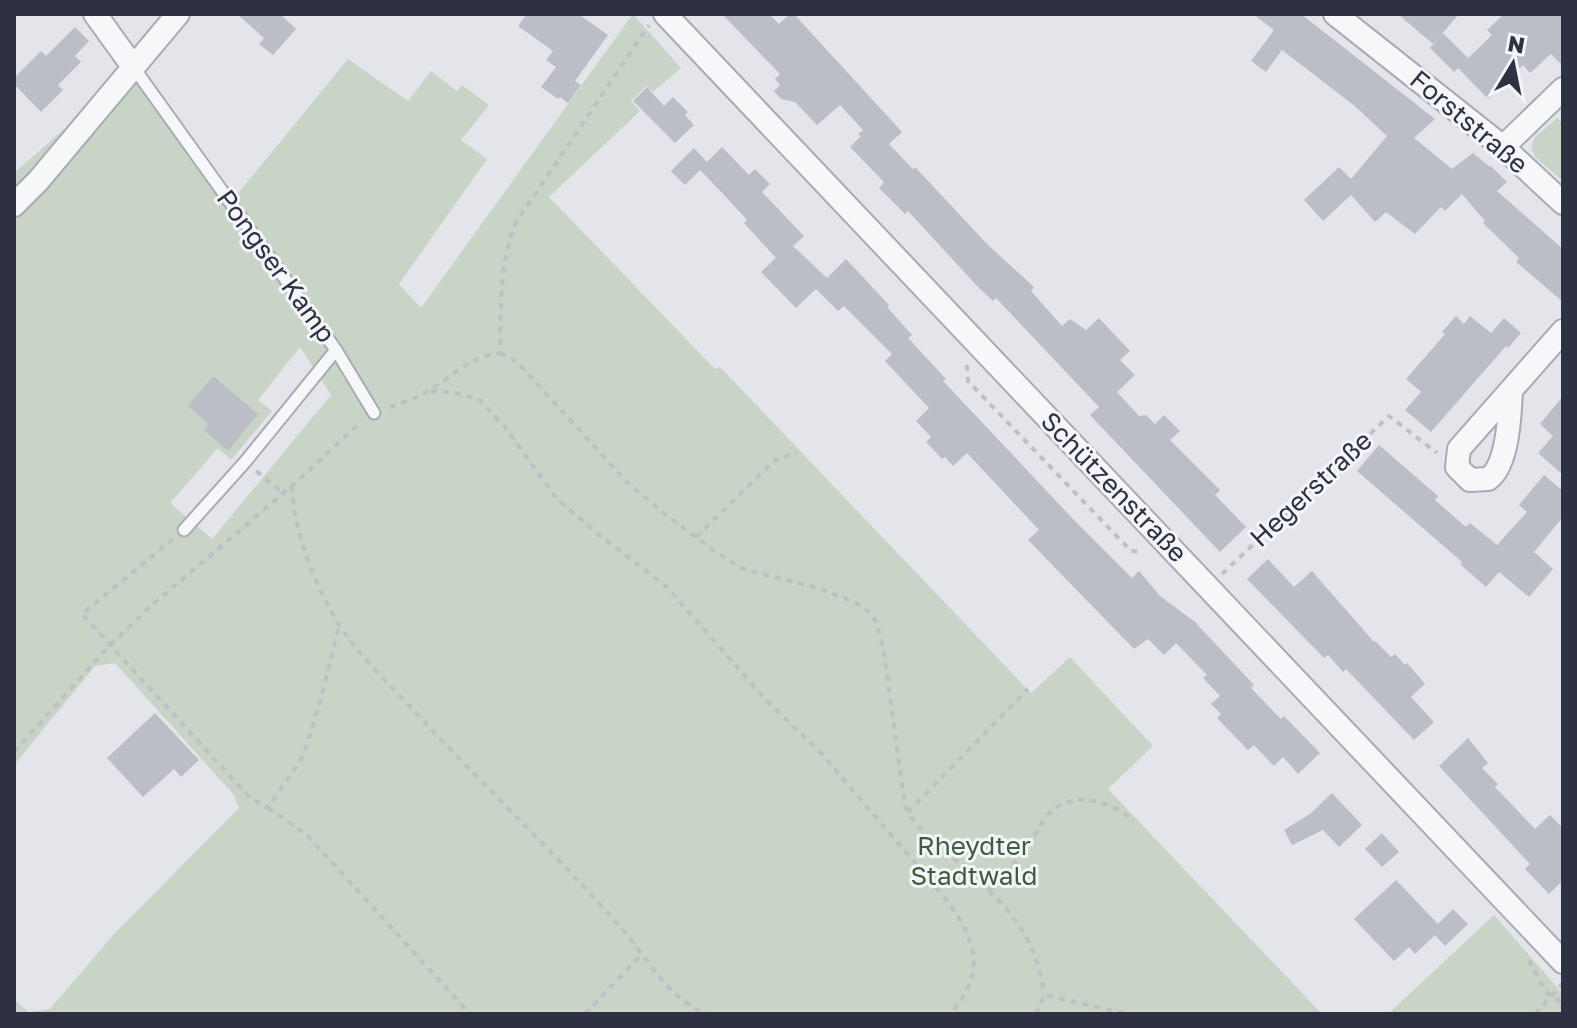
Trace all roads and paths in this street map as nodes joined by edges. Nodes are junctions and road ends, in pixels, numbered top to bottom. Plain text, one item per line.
1 (95, 14) edge
2 (178, 14) edge
3 (1335, 14) edge
4 (657, 20) edge
5 (134, 68) junction
6 (1563, 89) edge
7 (1503, 147) junction
8 (1563, 203) edge
9 (14, 205) edge
10 (1563, 331) edge
11 (336, 350) junction
12 (500, 353) junction
13 (1511, 390) junction
14 (429, 391) junction
15 (374, 413) junction
16 (797, 453) dead end
17 (1457, 458) junction
18 (245, 462) junction
19 (292, 486) junction
20 (284, 493) junction
21 (184, 530) joint
22 (696, 537) junction
23 (1208, 586) junction
24 (339, 625) junction
25 (109, 646) junction
26 (1028, 689) dead end
27 (14, 752) edge
28 (268, 808) junction
29 (908, 812) junction
30 (1134, 821) dead end
31 (988, 891) junction
32 (642, 954) junction
33 (1563, 962) edge
34 (1563, 983) edge
35 (1044, 995) junction
36 (470, 1014) edge
37 (585, 1014) edge
38 (707, 1014) edge
39 (950, 1014) edge
40 (1036, 1014) edge
41 (1128, 1014) edge
42 (1535, 1014) edge

1 - 5 street, Pongser Kamp
2 - 5 street
3 - 7 street, Forststraße
4 - 12 path
4 - 23 street, Schützenstraße
5 - 9 street
5 - 11 lane, Pongser Kamp
6 - 7 street
7 - 8 street, Forststraße
10 - 13 street
11 - 15 lane
11 - 18 lane, Pongser Kamp
12 - 14 path
12 - 22 path
13 - 17 street
13 - 17 street
14 - 15 path
14 - 39 path
15 - 19 path
16 - 22 path
17 - 23 path, Hegerstraße
18 - 20 path
18 - 21 lane, Pongser Kamp
19 - 20 path
19 - 24 path
20 - 25 path
21 - 25 path
22 - 29 path
23 - 33 street, Schützenstraße
24 - 28 path
24 - 32 path
25 - 27 path
25 - 28 path
26 - 29 path
28 - 36 path
29 - 31 path
30 - 31 path
31 - 35 path
32 - 37 path
32 - 38 path
34 - 42 path
35 - 40 path
35 - 41 path

